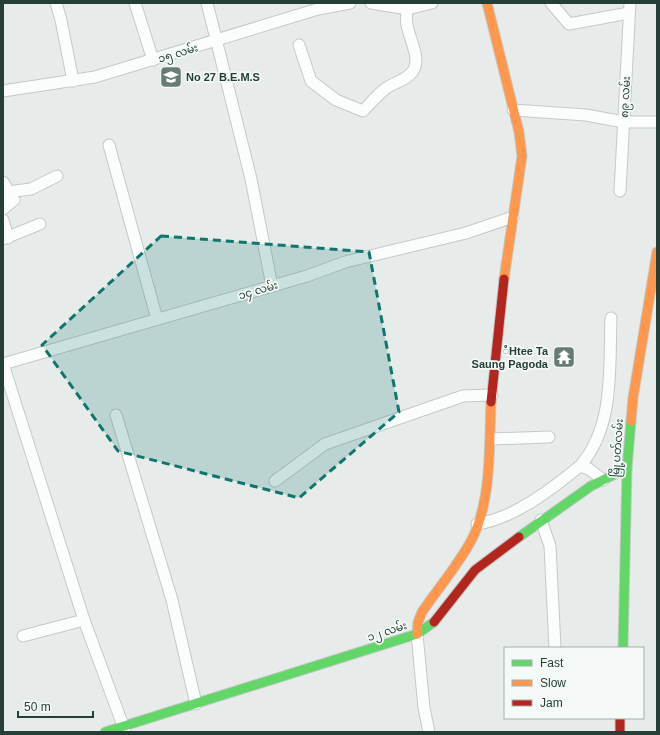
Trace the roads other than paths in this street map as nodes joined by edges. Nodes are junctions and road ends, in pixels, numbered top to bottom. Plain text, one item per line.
1 (56, 3) edge
2 (135, 3) edge
3 (207, 3) edge
4 (350, 3) edge
5 (371, 3) edge
6 (432, 3) edge
7 (487, 3) edge
8 (551, 3) edge
9 (630, 8) edge
10 (408, 9) junction
11 (217, 41) junction
12 (299, 45) dead end
13 (153, 60) junction
14 (72, 81) junction
15 (3, 91) edge
16 (513, 110) junction
17 (624, 122) junction
18 (657, 122) edge
19 (109, 145) dead end
20 (58, 176) dead end
21 (3, 182) edge
22 (620, 191) dead end
23 (7, 196) edge
24 (3, 209) edge
25 (513, 217) junction
26 (3, 220) edge
27 (40, 224) dead end
28 (6, 238) edge
29 (657, 252) edge
30 (272, 286) junction
31 (611, 318) dead end
32 (157, 319) junction
33 (3, 364) edge
34 (492, 395) junction
35 (116, 415) dead end
36 (549, 438) dead end
37 (491, 439) junction
38 (580, 466) junction
39 (627, 468) junction
40 (603, 480) junction
41 (275, 481) dead end
42 (541, 520) junction
43 (477, 524) junction
44 (84, 620) junction
45 (417, 634) junction
46 (23, 636) dead end
47 (555, 647) edge
48 (623, 647) edge
49 (196, 704) junction
50 (620, 719) edge
51 (124, 729) edge
52 (105, 732) edge
53 (429, 732) edge
54 (620, 732) edge

1 - 14 street
2 - 13 street
3 - 11 street
4 - 11 street, ၁၅ လမ်း
5 - 10 street
6 - 10 street
7 - 16 main road
8 - 9 street
9 - 17 street, ၈၉ လမ်း
10 - 12 street
11 - 13 street, ၁၅ လမ်း
11 - 30 street
13 - 14 street, ၁၅ လမ်း
14 - 15 street, ၁၅ လမ်း
16 - 17 street
16 - 25 main road
17 - 18 street
17 - 22 street, ၈၉ လမ်း
19 - 32 street
20 - 23 street
21 - 23 street
23 - 24 street
25 - 30 street, ၁၄ လမ်း
25 - 34 main road
26 - 28 street
27 - 28 street
29 - 39 main road, မြို့ပတ်လမ်း
30 - 32 street, ၁၄ လမ်း
31 - 38 street
32 - 33 street, ၁၄ လမ်း
33 - 44 street
34 - 37 main road
34 - 41 street
35 - 49 street
36 - 37 street
37 - 43 main road
38 - 40 street
38 - 43 street
39 - 40 main road, ၁၂ လမ်း
39 - 48 main road, မြို့ပတ်လမ်း
40 - 42 main road, ၁၂ လမ်း
42 - 45 main road, ၁၂ လမ်း
42 - 47 street
43 - 45 main road
44 - 46 street
44 - 51 street
45 - 49 main road, ၁၂ လမ်း
45 - 53 street
49 - 51 main road, ၁၂ လမ်း
50 - 54 main road
51 - 52 main road, ၁၂ လမ်း

